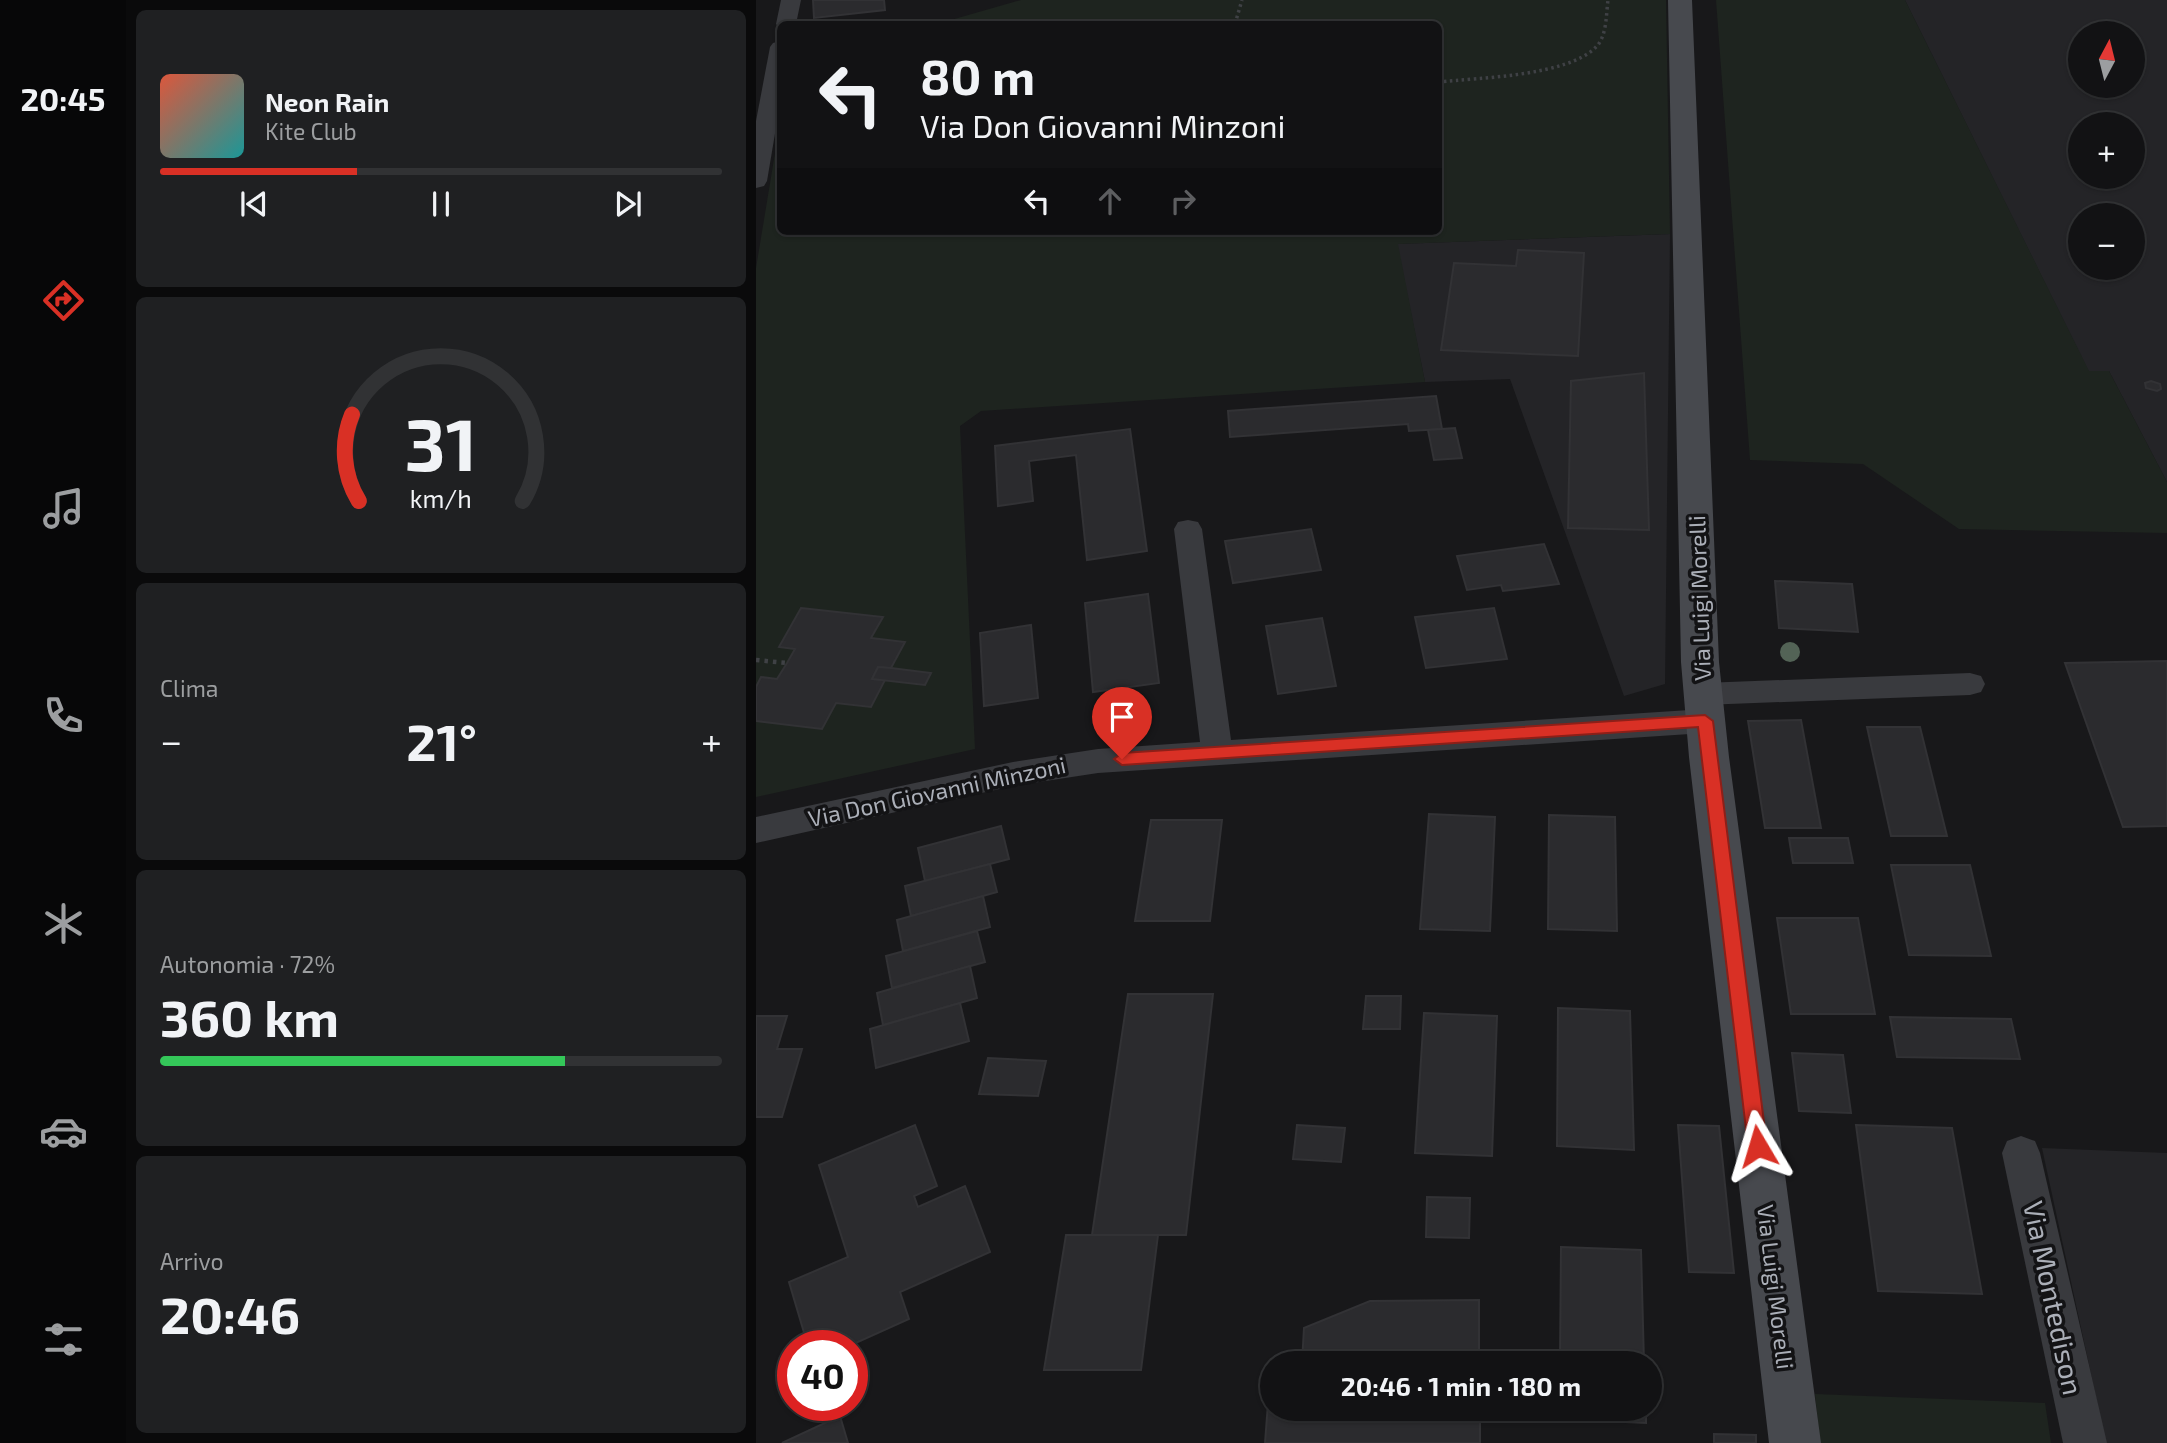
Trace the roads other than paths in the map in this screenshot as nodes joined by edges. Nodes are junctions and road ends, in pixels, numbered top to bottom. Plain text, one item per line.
1 (791, 0) edge
2 (1680, 0) edge
3 (787, 21) edge
4 (777, 50) edge
5 (756, 52) edge
6 (777, 66) edge
7 (756, 181) edge
8 (1188, 530) dead end
9 (1970, 684) dead end
10 (1704, 708) junction
11 (1217, 752) junction
12 (756, 830) edge
13 (2021, 1153) dead end
14 (1795, 1443) edge
15 (2085, 1443) edge

1 - 3 street
2 - 10 street, Via Luigi Morelli
4 - 5 street
6 - 7 street
8 - 11 street
9 - 10 street, Via Don Giovanni Minzoni
10 - 11 street, Via Don Giovanni Minzoni
10 - 14 street, Via Luigi Morelli
11 - 12 street, Via Don Giovanni Minzoni
13 - 15 street, Via Montedison

